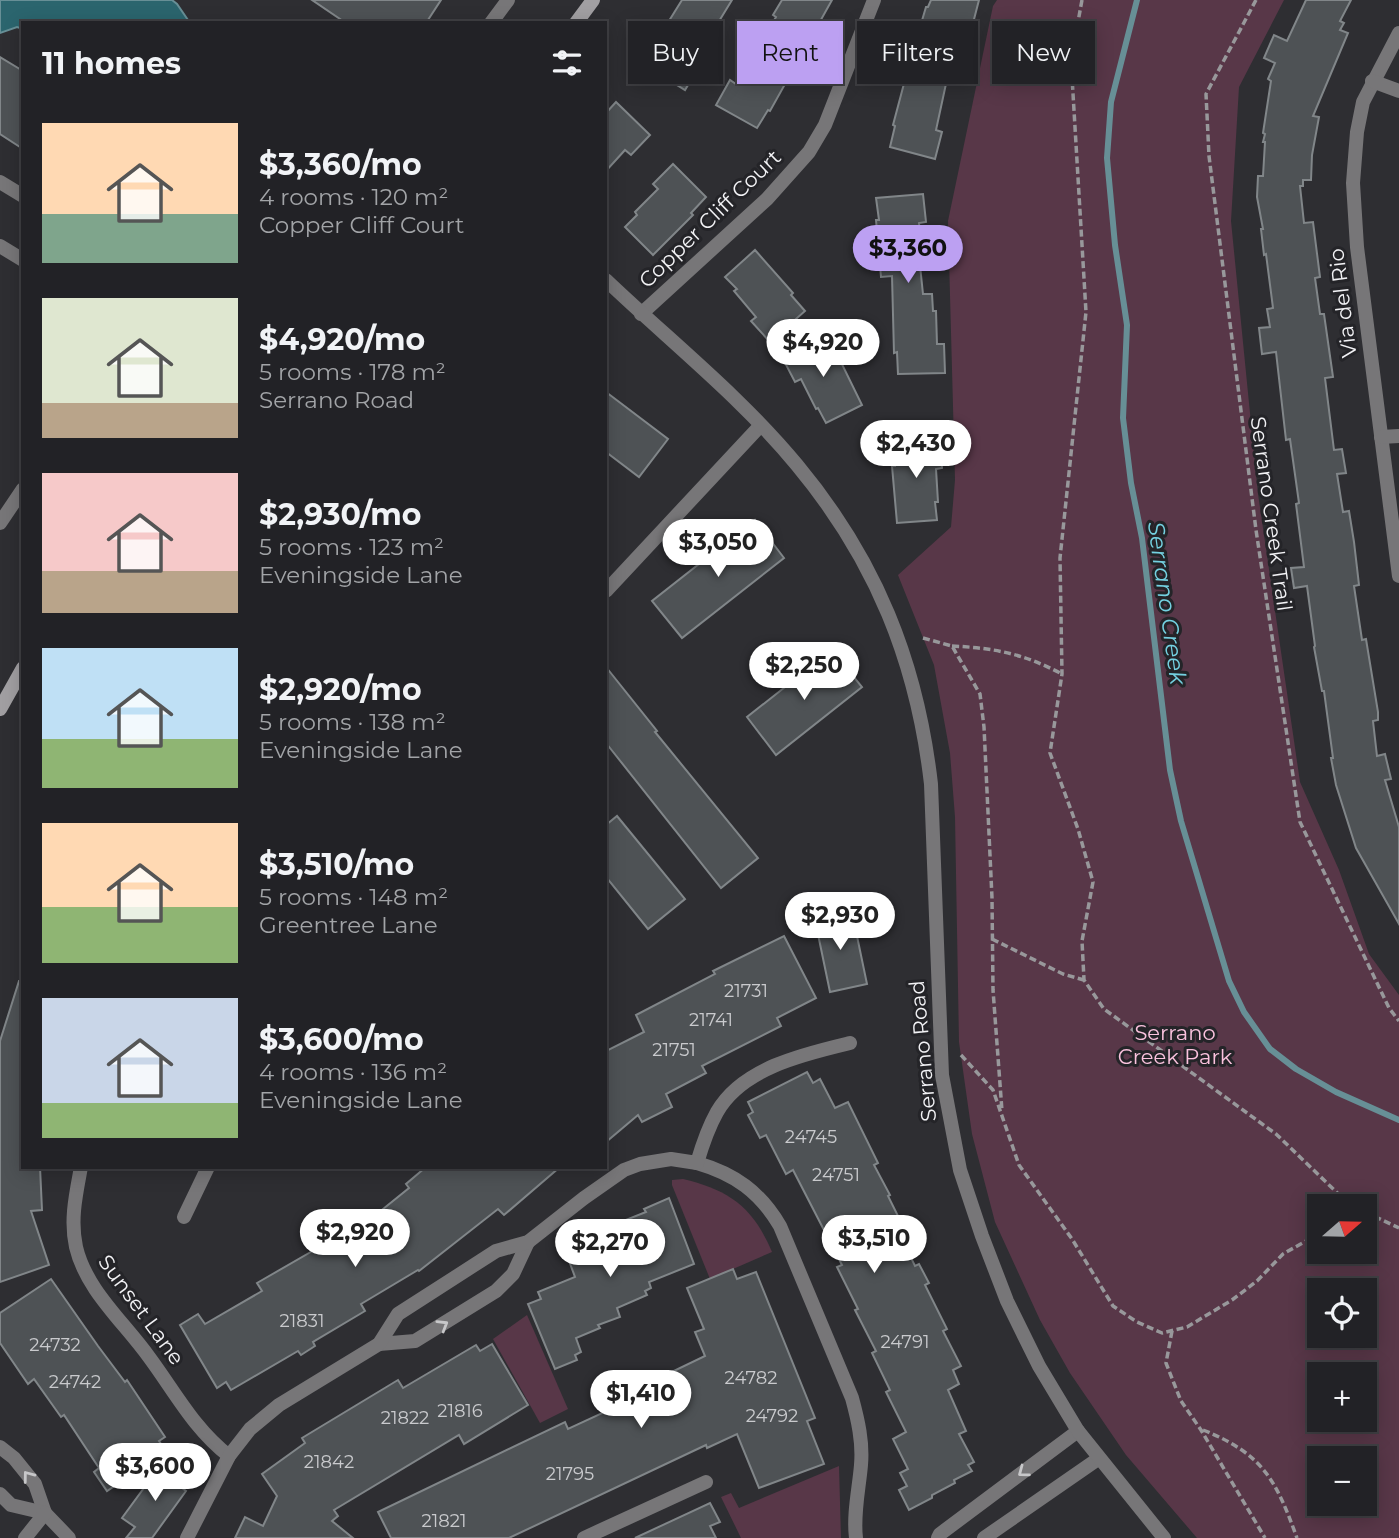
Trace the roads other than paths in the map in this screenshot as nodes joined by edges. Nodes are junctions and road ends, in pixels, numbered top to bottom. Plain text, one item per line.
1 (593, 0) edge
2 (874, 0) edge
3 (505, 1) edge
4 (492, 21) edge
5 (577, 21) edge
6 (1399, 33) edge
7 (1372, 81) junction
8 (1399, 91) edge
9 (0, 182) edge
10 (21, 195) edge
11 (0, 246) edge
12 (21, 259) edge
13 (607, 281) edge
14 (641, 314) junction
15 (760, 426) junction
16 (1399, 436) edge
17 (1381, 438) junction
18 (21, 496) edge
19 (0, 523) edge
20 (1399, 576) edge
21 (607, 590) edge
22 (21, 672) edge
23 (0, 709) edge
24 (850, 1043) dead end
25 (697, 1163) junction
26 (81, 1169) edge
27 (207, 1169) edge
28 (184, 1217) dead end
29 (528, 1242) junction
30 (379, 1344) junction
31 (1078, 1432) junction
32 (0, 1447) edge
33 (229, 1456) junction
34 (1098, 1459) junction
35 (706, 1482) dead end
36 (0, 1494) edge
37 (45, 1513) junction
38 (594, 1536) edge
39 (941, 1537) edge
40 (25, 1538) edge
41 (69, 1538) edge
42 (187, 1538) edge
43 (856, 1538) edge
44 (984, 1538) edge
45 (1164, 1538) edge

1 - 5 main road
2 - 14 street, Copper Cliff Court
3 - 4 street
6 - 7 street, Via del Rio
7 - 8 street
7 - 17 street, Via del Rio
9 - 10 street
11 - 12 street
13 - 14 street, Serrano Road
14 - 15 street, Serrano Road
15 - 21 street
15 - 31 street, Serrano Road
16 - 17 street
17 - 20 street, Via del Rio
18 - 19 street
22 - 23 main road
24 - 25 street
25 - 29 street
25 - 43 street
26 - 33 street, Sunset Lane
27 - 28 street
29 - 30 street
30 -> 29 street
30 - 33 street
31 - 34 street, Serrano Road
31 -> 39 street
37 -> 32 street
33 - 42 street
34 - 44 street
34 - 45 street, Serrano Road
35 - 38 street
36 - 37 street
37 - 40 street
37 - 41 street

